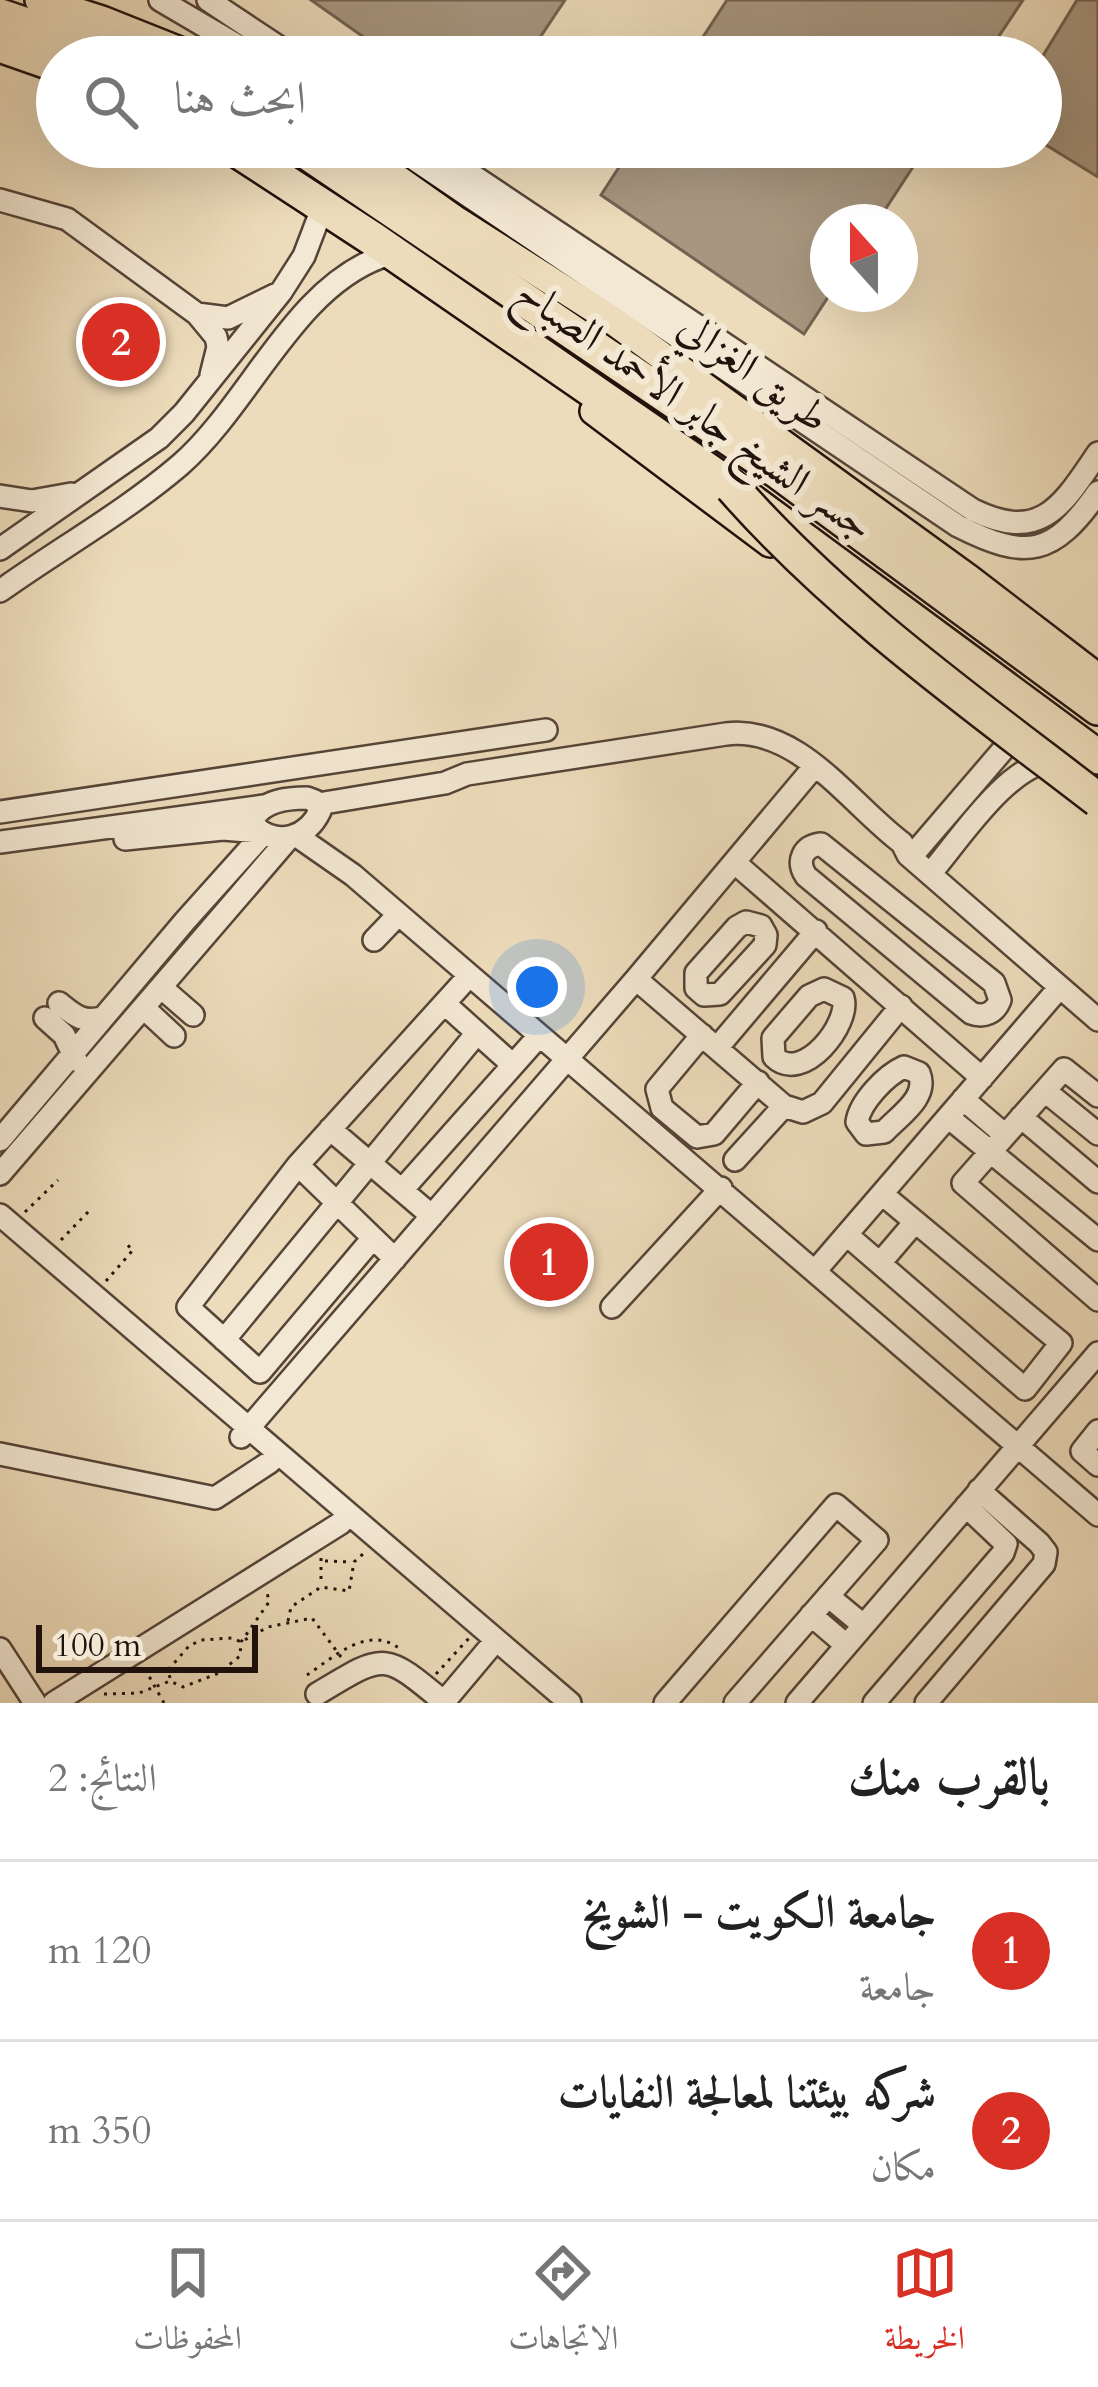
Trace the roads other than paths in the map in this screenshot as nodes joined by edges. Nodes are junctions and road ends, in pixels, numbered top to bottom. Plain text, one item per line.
1 (39, 0) edge
2 (160, 0) edge
3 (206, 5) edge
4 (0, 16) edge
5 (59, 36) edge
6 (142, 36) edge
7 (236, 36) edge
8 (259, 36) edge
9 (0, 45) edge
10 (0, 58) edge
11 (36, 58) edge
12 (36, 70) edge
13 (244, 168) edge
14 (264, 168) edge
15 (330, 168) edge
16 (382, 168) edge
17 (427, 168) edge
18 (461, 168) edge
19 (0, 200) edge
20 (320, 214) junction
21 (381, 257) junction
22 (281, 292) junction
23 (197, 314) junction
24 (207, 388) junction
25 (1098, 453) edge
26 (123, 464) junction
27 (732, 487) junction
28 (83, 491) junction
29 (142, 491) junction
30 (1098, 492) edge
31 (0, 496) edge
32 (0, 549) edge
33 (0, 591) edge
34 (1098, 679) edge
35 (1098, 708) edge
36 (1021, 729) junction
37 (398, 752) junction
38 (1098, 757) edge
39 (1062, 759) junction
40 (527, 765) junction
41 (815, 775) junction
42 (446, 783) junction
43 (1098, 787) edge
44 (404, 790) junction
45 (108, 795) junction
46 (1098, 800) edge
47 (264, 806) junction
48 (318, 810) junction
49 (0, 812) edge
50 (111, 826) junction
51 (261, 833) junction
52 (293, 837) junction
53 (0, 842) edge
54 (0, 856) edge
55 (909, 856) junction
56 (742, 869) junction
57 (930, 874) junction
58 (353, 875) junction
59 (398, 916) junction
60 (184, 921) junction
61 (816, 931) junction
62 (374, 940) dead end
63 (202, 941) junction
64 (884, 941) junction
65 (862, 970) junction
66 (780, 974) junction
67 (469, 976) junction
68 (640, 982) junction
69 (733, 982) dead end
70 (1060, 987) junction
71 (163, 988) junction
72 (807, 999) dead end
73 (756, 1002) junction
74 (445, 1004) junction
75 (902, 1006) junction
76 (145, 1009) junction
77 (193, 1015) dead end
78 (102, 1018) junction
79 (1098, 1020) edge
80 (478, 1033) junction
81 (174, 1036) dead end
82 (539, 1036) junction
83 (710, 1041) junction
84 (73, 1052) junction
85 (571, 1062) junction
86 (853, 1064) junction
87 (513, 1065) junction
88 (93, 1070) junction
89 (982, 1078) junction
90 (758, 1082) junction
91 (880, 1088) dead end
92 (1045, 1091) junction
93 (1098, 1096) edge
94 (784, 1106) junction
95 (956, 1108) junction
96 (1021, 1118) junction
97 (330, 1129) junction
98 (1098, 1134) edge
99 (0, 1140) edge
100 (998, 1144) junction
101 (735, 1160) dead end
102 (371, 1164) junction
103 (298, 1165) junction
104 (0, 1174) edge
105 (1098, 1182) edge
106 (721, 1188) junction
107 (402, 1190) junction
108 (882, 1194) junction
109 (337, 1202) junction
110 (432, 1216) junction
111 (915, 1222) junction
112 (4, 1224) edge
113 (847, 1235) junction
114 (373, 1238) junction
115 (1098, 1240) edge
116 (394, 1259) junction
117 (880, 1263) junction
118 (816, 1270) junction
119 (1098, 1300) edge
120 (612, 1306) dead end
121 (224, 1340) junction
122 (1098, 1353) edge
123 (1098, 1431) edge
124 (248, 1435) junction
125 (1018, 1444) junction
126 (0, 1454) edge
127 (270, 1462) junction
128 (1098, 1465) edge
129 (972, 1498) junction
130 (1098, 1515) edge
131 (341, 1522) junction
132 (828, 1596) junction
133 (811, 1616) junction
134 (863, 1625) junction
135 (493, 1644) junction
136 (846, 1645) junction
137 (0, 1648) edge
138 (316, 1694) dead end
139 (443, 1702) edge
140 (35, 1703) edge
141 (54, 1703) edge
142 (556, 1703) edge
143 (570, 1703) edge
144 (665, 1703) edge
145 (735, 1703) edge
146 (796, 1703) edge
147 (874, 1703) edge
148 (926, 1703) edge

1 - 6 main road
2 - 3 street
3 - 7 street
3 - 8 street
4 - 5 highway
9 - 11 highway
10 - 12 main road
13 - 20 main road
14 - 27 highway, جسر الشيخ جابر الأحمد الصباح
15 - 35 highway, جسر الشيخ جابر الأحمد الصباح
16 - 34 main road, طريق الغزالي
17 - 30 street
18 - 25 street
19 - 23 street
20 - 21 main road
20 - 22 street
21 - 29 street
21 - 36 main road
22 - 23 street
22 - 24 street
23 - 24 street
24 - 26 street
26 - 28 street
26 - 29 street
27 - 38 highway, جسر الشيخ جابر الأحمد الصباح, bridge
27 - 46 highway, bridge
28 - 31 street
28 - 32 street
29 - 33 street
36 - 39 main road
36 - 55 street
37 - 40 street
37 - 44 street
37 - 45 street
39 - 43 main road
39 - 57 street
40 - 41 street
40 - 42 street
41 - 42 street
41 - 55 street
41 - 56 street
41 - 68 street
42 - 44 street
44 - 48 street
45 - 49 street
45 - 50 street
47 - 48 street
47 - 50 street
47 - 51 street
48 - 52 street
48 - 58 street
50 - 53 street
51 - 52 street
51 - 54 street
51 - 60 street
52 - 58 street
52 - 63 street
55 - 57 street
56 - 61 street
56 - 68 street
57 - 70 street
58 - 59 street
59 - 62 street
59 - 67 street
60 - 63 street
60 - 78 street
61 - 65 street
61 - 66 street
63 - 71 street
64 - 64 street
64 - 65 street
65 - 75 street
66 - 72 street
66 - 73 street
67 - 74 street
67 - 82 street
68 - 83 street
68 - 85 street
69 - 73 street
70 - 79 street
70 - 89 street
71 - 76 street
71 - 77 street
73 - 83 street
74 - 80 street
74 - 97 street
75 - 86 street
75 - 89 street
76 - 81 street
76 - 88 street
78 - 84 street
78 - 84 street
80 - 87 street
80 - 102 street
82 - 85 street
82 - 87 street
83 - 90 street
83 - 90 street
84 - 88 street
84 - 99 street
85 - 106 street
85 - 110 street
85 - 124 street
86 - 91 street
86 - 94 street
87 - 107 street
88 - 104 street
89 - 95 street
90 - 94 street
92 - 93 street
92 - 96 street
92 - 98 street
94 - 101 street
95 - 100 street
95 - 108 street
96 - 100 street
96 - 105 street
97 - 102 street
97 - 103 street
100 - 115 street
100 - 119 street
102 - 107 street
102 - 109 street
103 - 109 street
103 - 121 street
106 - 118 street
106 - 120 street
107 - 110 street
108 - 111 street
108 - 113 street
109 - 114 street
109 - 121 street
110 - 116 street
111 - 117 street
111 - 117 street
112 - 124 street
112 - 124 street
113 - 117 street
113 - 118 street
114 - 116 street
114 - 121 street
116 - 124 street
118 - 125 street
122 - 125 street
123 - 128 street
124 - 127 street
124 - 135 street
125 - 129 street
125 - 130 street
126 - 127 street
127 - 131 street
129 - 134 street
129 - 147 street
129 - 148 street
131 - 135 street
131 - 141 street
132 - 133 street
132 - 134 street
132 - 144 street
133 - 136 street
133 - 145 street
134 - 136 street
135 - 139 street
135 - 142 street
135 - 143 street
136 - 146 street
137 - 140 street
138 - 139 street

